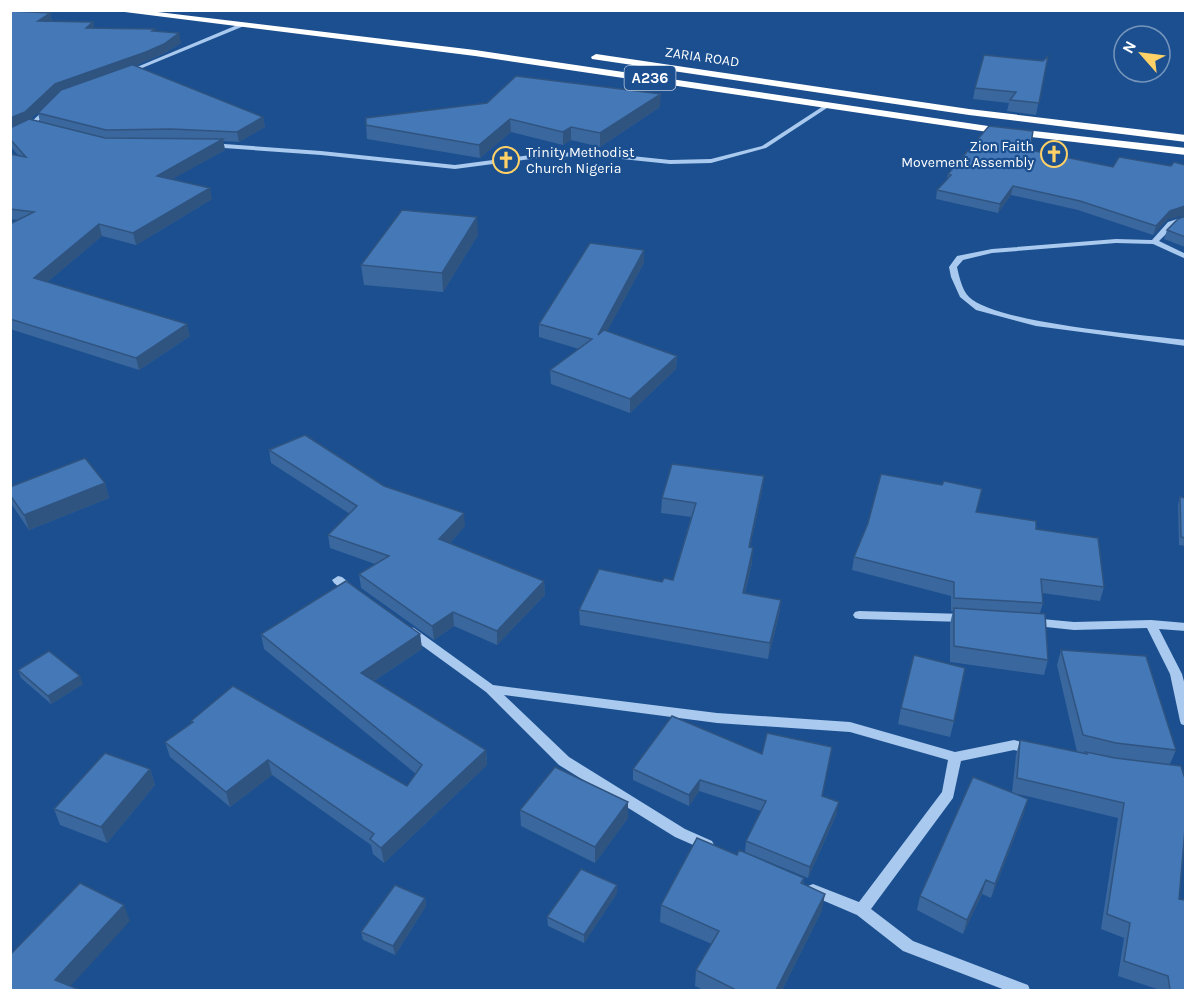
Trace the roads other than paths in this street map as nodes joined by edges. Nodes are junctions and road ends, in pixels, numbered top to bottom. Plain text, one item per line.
1 (214, 10) edge
2 (116, 11) edge
3 (281, 18) dead end
4 (242, 25) junction
5 (581, 55) dead end
6 (119, 76) edge
7 (54, 103) edge
8 (828, 105) junction
9 (31, 125) junction
10 (42, 128) edge
11 (10, 135) edge
12 (1185, 139) edge
13 (199, 144) edge
14 (1185, 152) edge
15 (1185, 218) edge
16 (1154, 242) junction
17 (1185, 256) edge
18 (1185, 343) edge
19 (338, 580) dead end
20 (362, 598) edge
21 (859, 615) dead end
22 (981, 618) edge
23 (1016, 621) edge
24 (398, 624) edge
25 (1150, 624) junction
26 (1185, 627) edge
27 (490, 689) junction
28 (1185, 721) edge
29 (1046, 752) edge
30 (955, 757) junction
31 (722, 852) edge
32 (797, 884) edge
33 (862, 910) junction
34 (1022, 990) edge

1 - 3 highway
2 - 4 highway, A236
4 - 6 street
4 - 8 highway, A236
5 - 12 highway, ZARIA ROAD / A236
7 - 9 street
8 - 13 street
8 - 14 highway, A236
9 - 10 street
9 - 11 street
15 - 16 street
16 - 17 street
16 - 18 street
19 - 20 street
21 - 22 street
23 - 25 street
24 - 27 street
25 - 26 street
25 - 28 street
27 - 30 street
27 - 31 street
29 - 30 street
30 - 33 street
32 - 33 street
33 - 34 street

